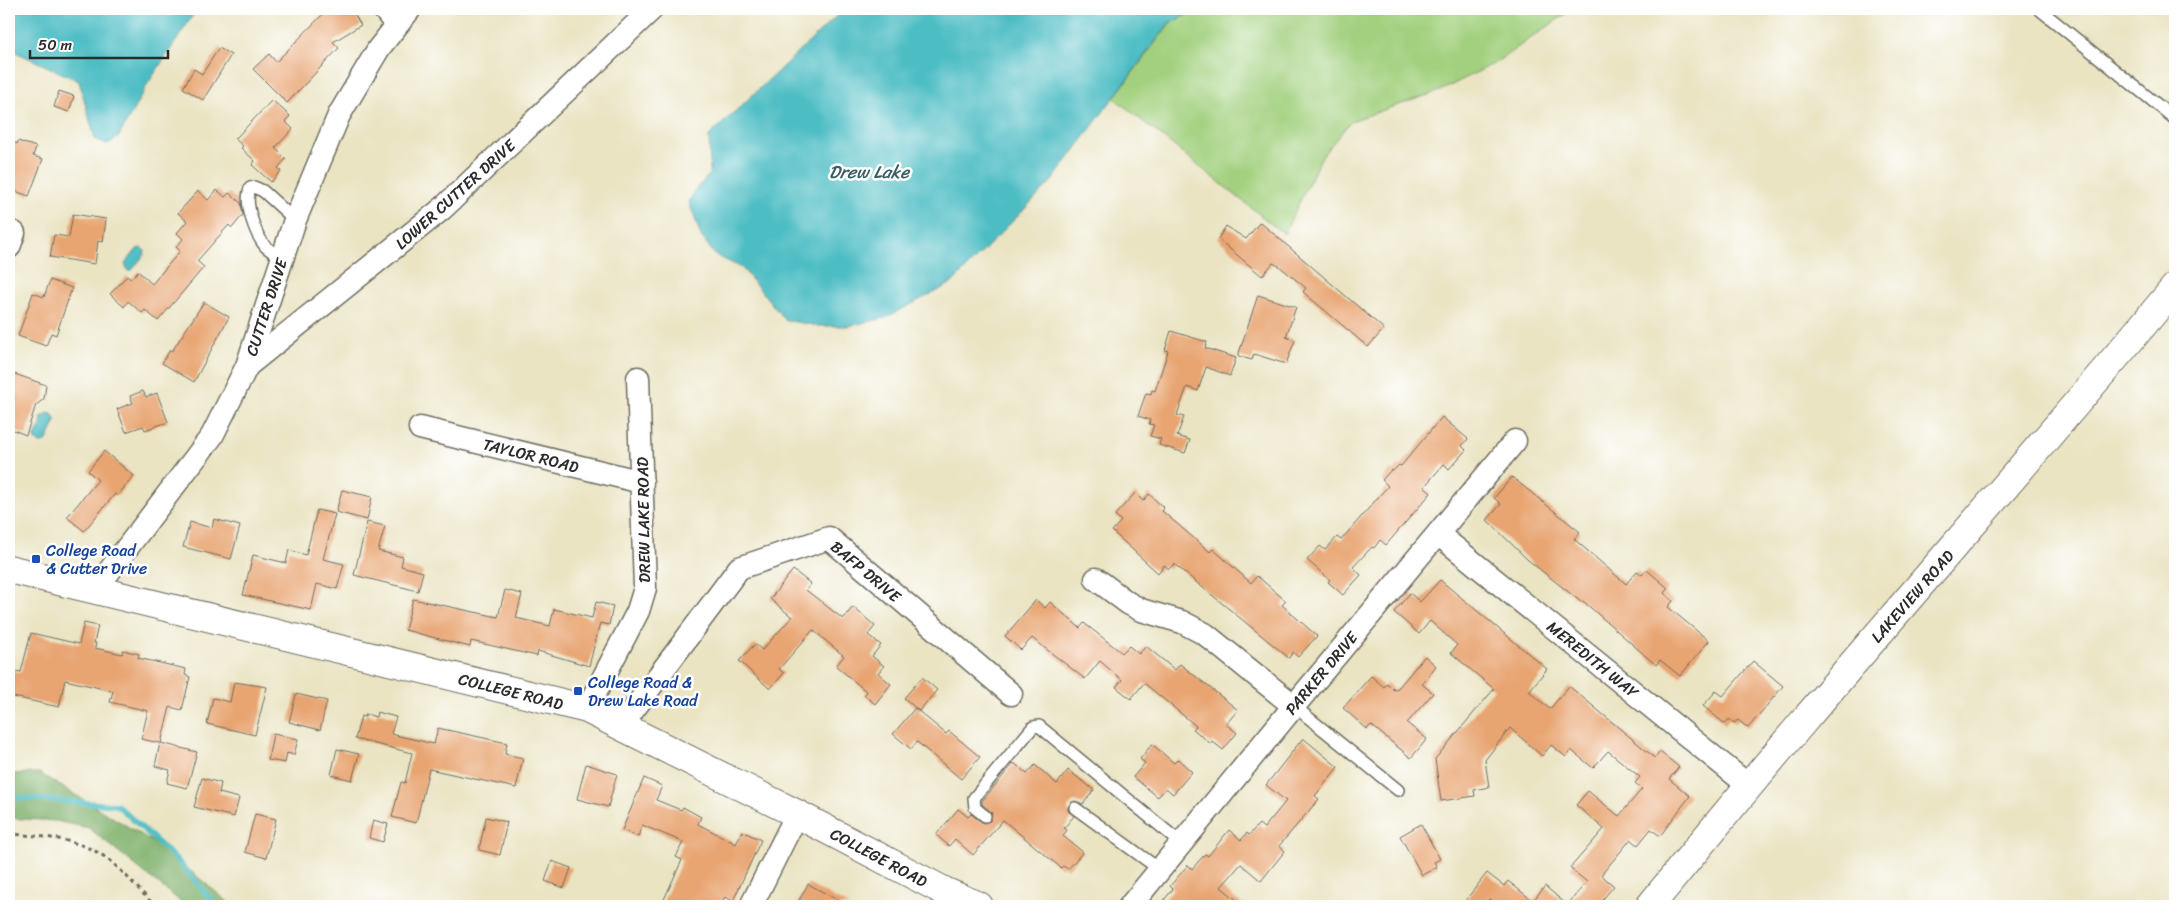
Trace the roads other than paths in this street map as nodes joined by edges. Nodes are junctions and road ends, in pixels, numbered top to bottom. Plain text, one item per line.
1 (377, 9) edge
2 (410, 9) edge
3 (652, 9) edge
4 (2039, 9) edge
5 (393, 30) junction
6 (2175, 120) edge
7 (294, 220) junction
8 (9, 231) edge
9 (9, 247) edge
10 (282, 258) junction
11 (2175, 287) edge
12 (247, 366) junction
13 (638, 378) dead end
14 (420, 428) dead end
15 (1516, 441) dead end
16 (642, 482) junction
17 (1438, 534) junction
18 (9, 569) edge
19 (1096, 579) dead end
20 (95, 590) junction
21 (1011, 694) dead end
22 (1294, 706) junction
23 (587, 709) junction
24 (622, 725) junction
25 (1748, 785) junction
26 (1398, 790) dead end
27 (1075, 808) dead end
28 (797, 814) junction
29 (985, 816) dead end
30 (1180, 843) junction
31 (1159, 870) junction
32 (963, 903) edge
33 (751, 906) edge
34 (1130, 906) edge
35 (1650, 906) edge

1 - 5 lane
2 - 5 street, CUTTER DRIVE
3 - 12 street, LOWER CUTTER DRIVE
4 - 6 lane
5 - 7 street, CUTTER DRIVE
7 - 10 street, CUTTER DRIVE
7 - 10 lane
8 - 9 street
10 - 12 street, CUTTER DRIVE
11 - 25 street, LAKEVIEW ROAD
12 - 20 street, CUTTER DRIVE
13 - 16 street, DREW LAKE ROAD
14 - 16 street, TAYLOR ROAD
15 - 17 street, PARKER DRIVE
16 - 23 street, DREW LAKE ROAD
17 - 22 street, PARKER DRIVE
17 - 25 street, MEREDITH WAY
18 - 20 street, COLLEGE ROAD
19 - 22 street
20 - 23 street, COLLEGE ROAD
21 - 24 street, BAFP DRIVE
22 - 26 lane
22 - 30 street, PARKER DRIVE
23 - 24 street, COLLEGE ROAD
24 - 28 street, COLLEGE ROAD
25 - 35 street, LAKEVIEW ROAD
27 - 31 lane
28 - 32 street, COLLEGE ROAD
28 - 33 street
29 - 30 lane
30 - 31 street, PARKER DRIVE
31 - 34 street, PARKER DRIVE

